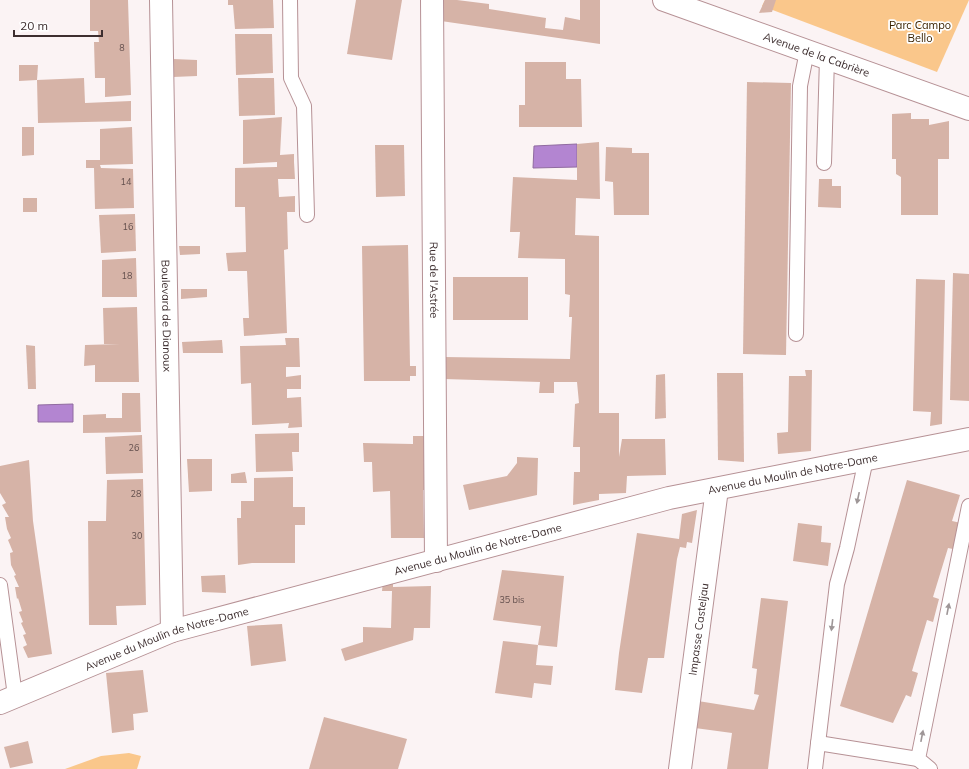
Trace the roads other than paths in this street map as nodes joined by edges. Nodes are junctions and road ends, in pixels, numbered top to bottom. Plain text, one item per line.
1 (161, 0) edge
2 (290, 0) edge
3 (432, 0) edge
4 (664, 0) edge
5 (817, 54) junction
6 (969, 109) edge
7 (824, 163) dead end
8 (308, 215) dead end
9 (796, 334) dead end
10 (969, 439) edge
11 (866, 460) junction
12 (716, 488) junction
13 (969, 506) edge
14 (436, 561) junction
15 (0, 585) edge
16 (172, 631) junction
17 (7, 700) edge
18 (818, 743) junction
19 (918, 760) junction
20 (680, 769) edge
21 (815, 769) edge
22 (930, 769) edge

1 - 16 street, Boulevard de Dianoux
2 - 8 lane
3 - 14 street, Rue de l'Astrée
4 - 5 street, Avenue de la Cabrière
5 - 6 street, Avenue de la Cabrière
5 - 7 lane
5 - 9 lane
10 - 11 street, Avenue du Moulin de Notre-Dame
11 - 12 street, Avenue du Moulin de Notre-Dame
11 -> 18 lane
12 - 14 street, Avenue du Moulin de Notre-Dame
12 - 20 street, Impasse Casteljau
19 -> 13 lane
14 - 16 street, Avenue du Moulin de Notre-Dame
15 - 17 lane
16 - 17 street, Avenue du Moulin de Notre-Dame
18 - 19 lane
18 - 21 lane
19 - 22 lane

